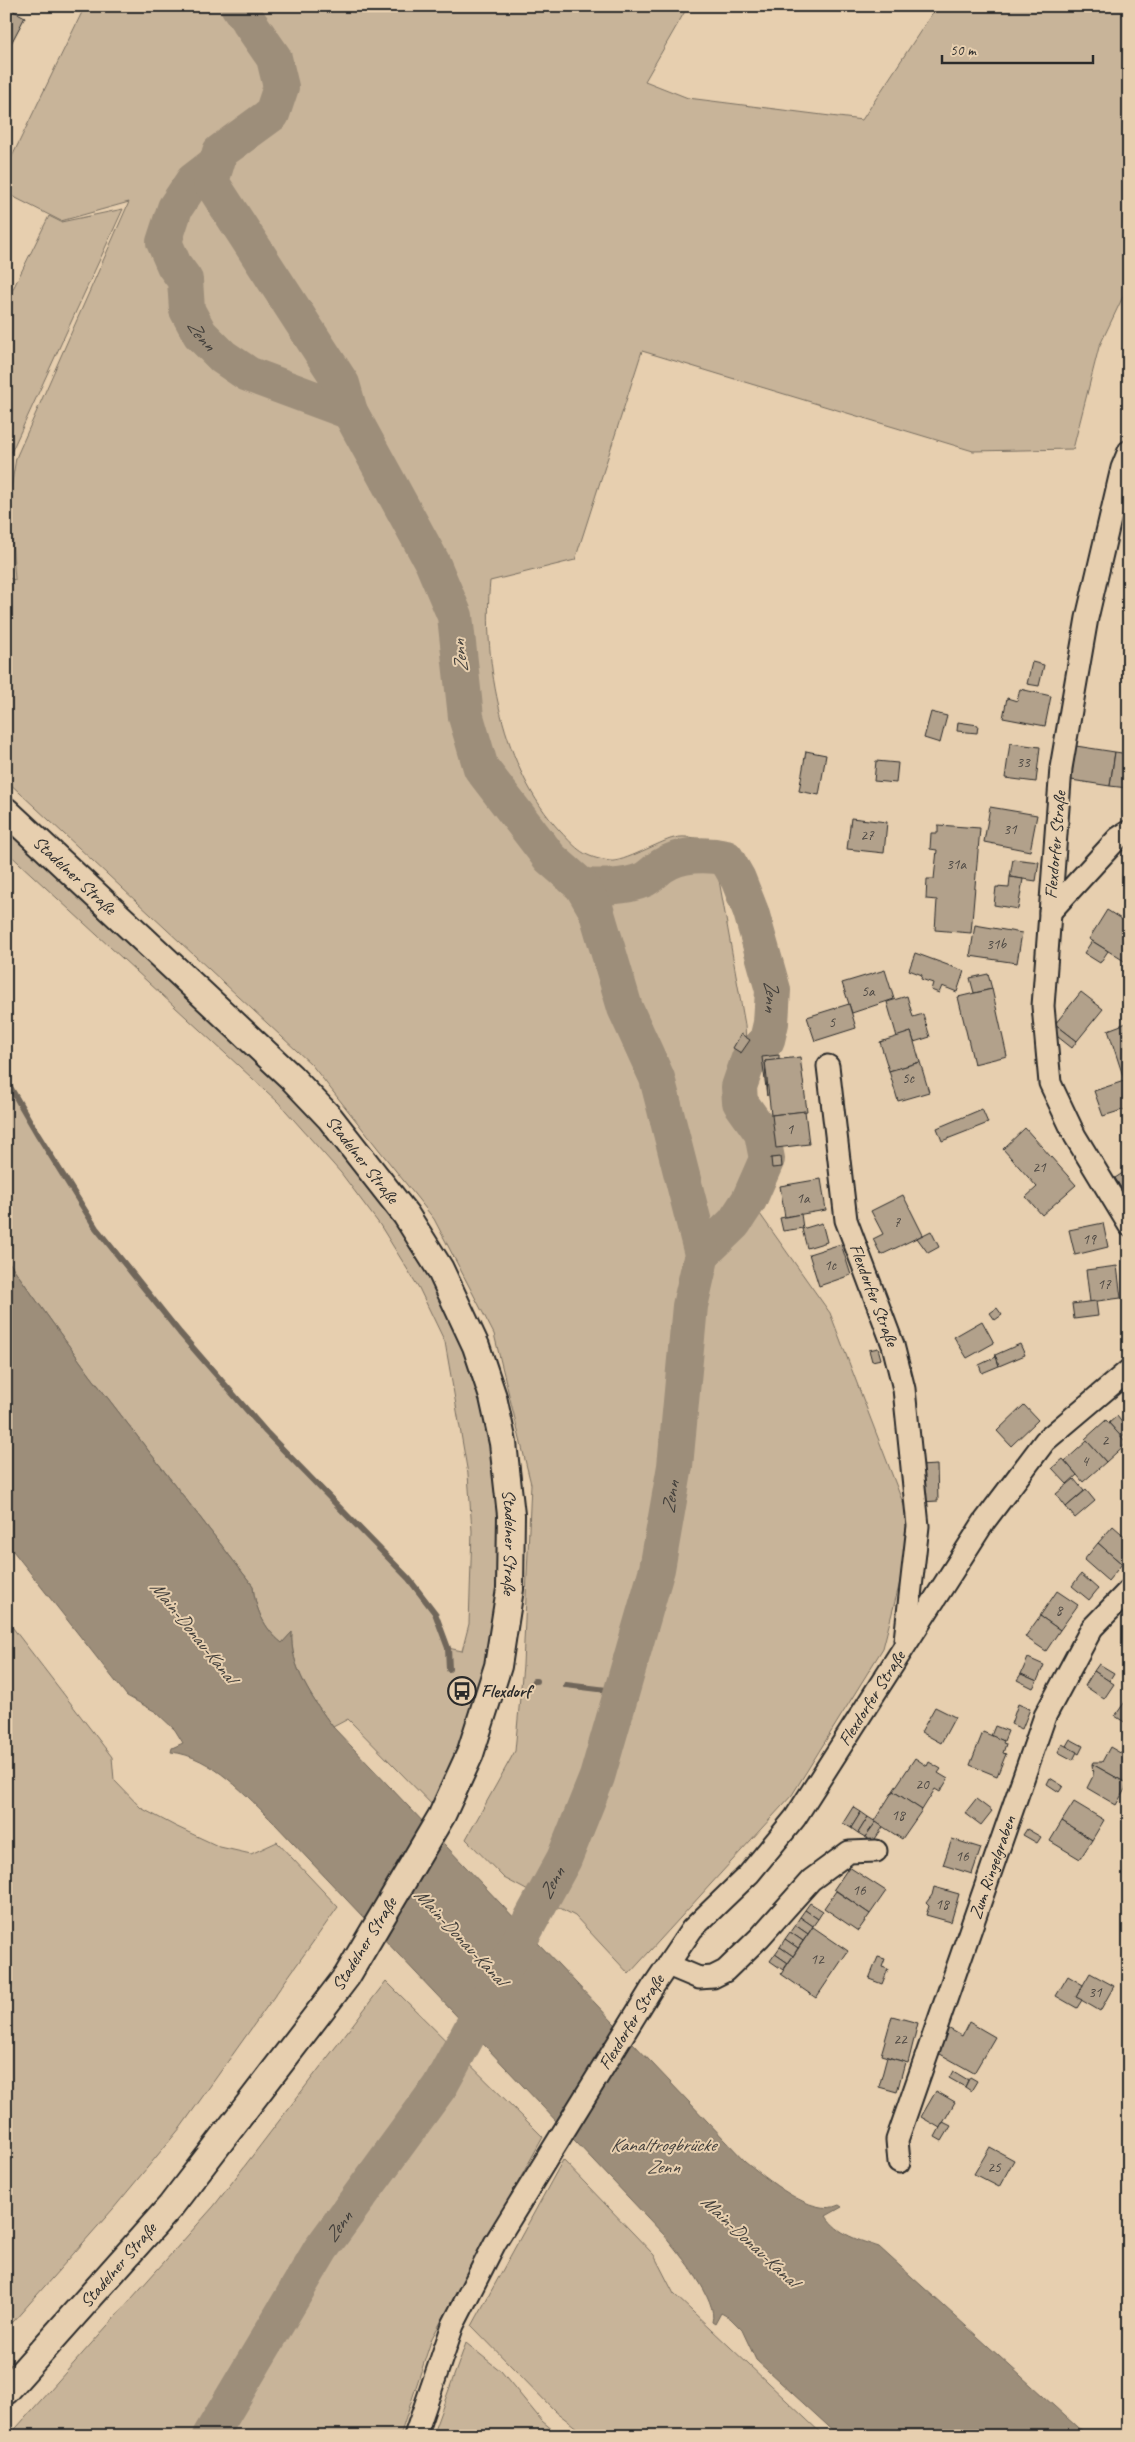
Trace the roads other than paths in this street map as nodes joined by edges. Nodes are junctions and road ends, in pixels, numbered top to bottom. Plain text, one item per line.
1 (1129, 451) edge
2 (6, 812) edge
3 (1129, 830) edge
4 (1050, 912) junction
5 (828, 1066) dead end
6 (1129, 1225) edge
7 (1129, 1370) edge
8 (1129, 1590) edge
9 (905, 1645) junction
10 (876, 1851) dead end
11 (668, 1965) junction
12 (899, 2162) dead end
13 (6, 2391) edge
14 (416, 2436) edge

1 - 4 street, Flexdorfer Straße
2 - 13 main road, Stadelner Straße
3 - 4 street
4 - 6 street, Flexdorfer Straße
5 - 9 street, Flexdorfer Straße
7 - 9 street, Flexdorfer Straße
8 - 12 street, Zum Ringelgraben
9 - 11 street, Flexdorfer Straße
10 - 11 street
11 - 14 street, Flexdorfer Straße

